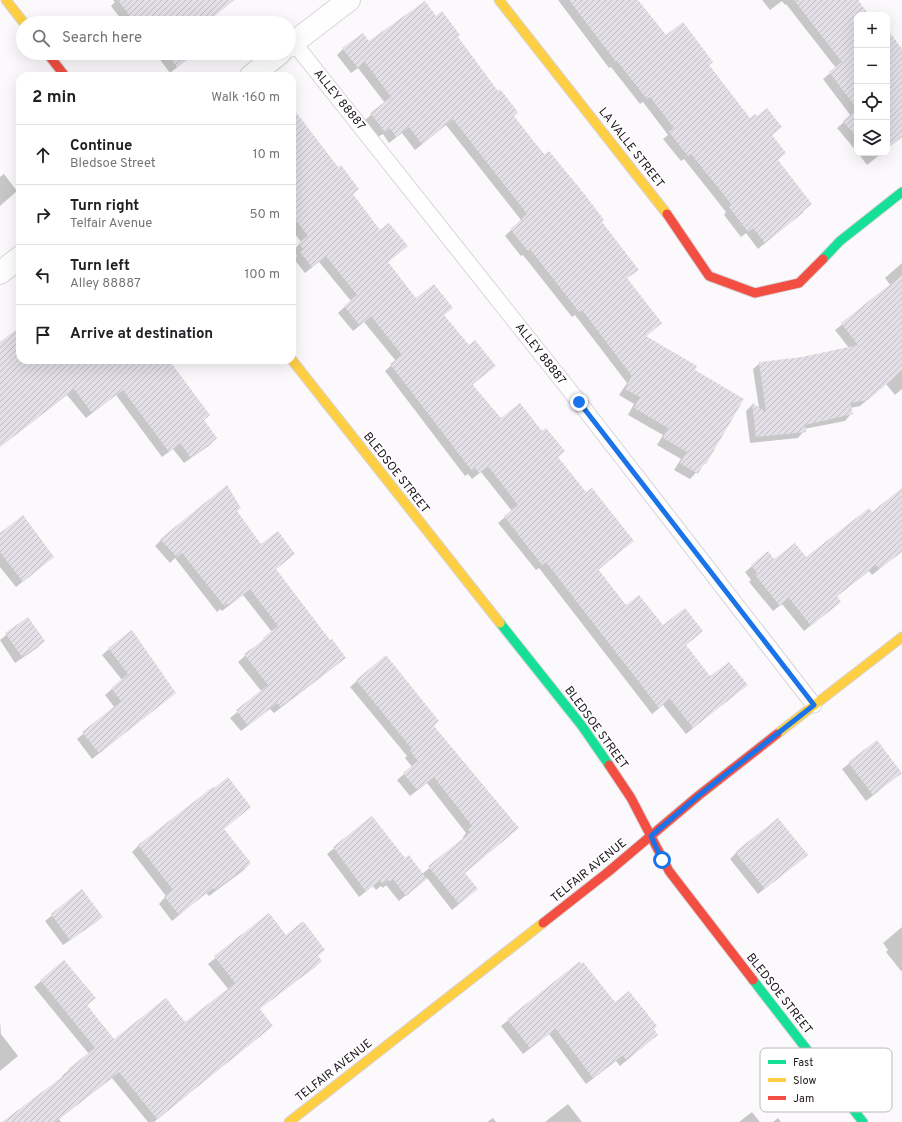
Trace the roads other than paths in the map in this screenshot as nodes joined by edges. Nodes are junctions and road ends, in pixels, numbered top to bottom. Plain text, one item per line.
1 (6, 0) edge
2 (349, 0) edge
3 (499, 0) edge
4 (19, 16) edge
5 (296, 41) edge
6 (296, 57) edge
7 (53, 60) edge
8 (271, 60) edge
9 (63, 72) edge
10 (256, 72) edge
11 (902, 192) edge
12 (16, 260) edge
13 (0, 273) edge
14 (295, 364) edge
15 (902, 637) edge
16 (814, 705) junction
17 (651, 836) junction
18 (806, 1048) edge
19 (855, 1112) edge
20 (289, 1122) edge
21 (863, 1122) edge

1 - 4 street
2 - 5 street
3 - 11 street, LA VALLE STREET
6 - 16 lane, ALLEY 88887
7 - 9 street
8 - 10 street
12 - 13 street
14 - 17 street, BLEDSOE STREET
15 - 16 street, TELFAIR AVENUE
16 - 17 street, TELFAIR AVENUE
17 - 18 street, BLEDSOE STREET
17 - 20 street, TELFAIR AVENUE
19 - 21 street, BLEDSOE STREET

